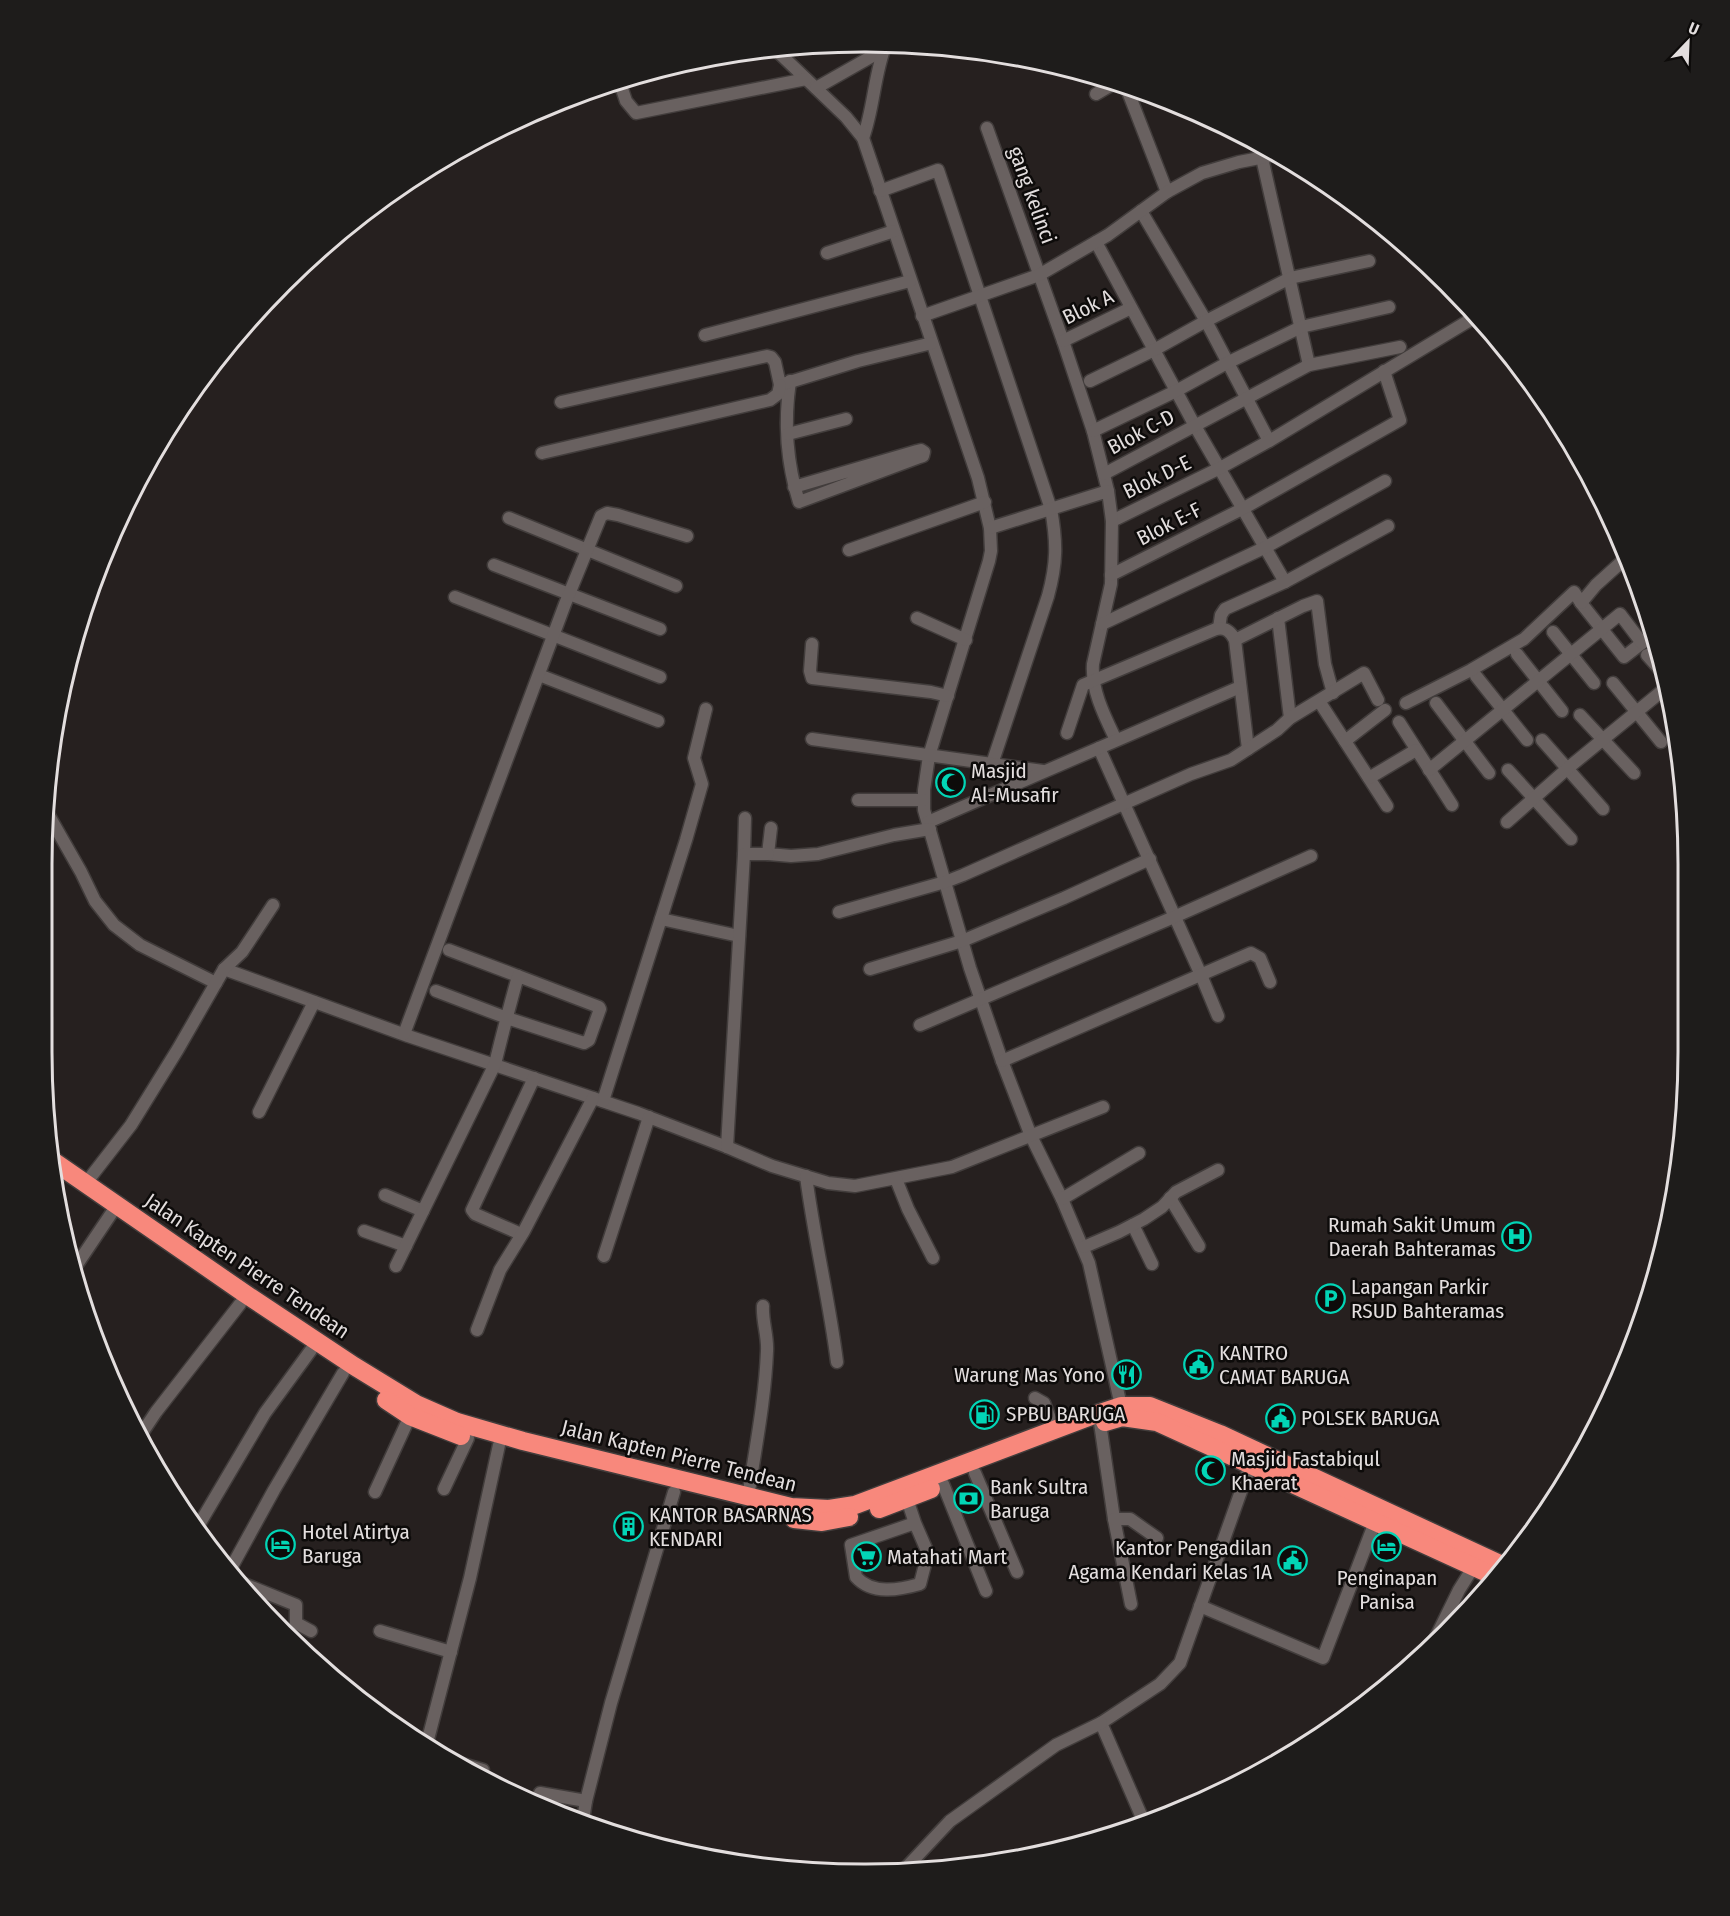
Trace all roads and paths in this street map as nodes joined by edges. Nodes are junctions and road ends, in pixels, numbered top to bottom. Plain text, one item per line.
1 (875, 52) edge
2 (883, 53) edge
3 (784, 57) edge
4 (806, 79) junction
5 (816, 88) junction
6 (1104, 89) edge
7 (622, 90) edge
8 (1096, 94) dead end
9 (1130, 98) edge
10 (987, 128) dead end
11 (862, 138) junction
12 (1262, 158) joint
13 (880, 191) junction
14 (1167, 192) junction
15 (1141, 211) junction
16 (894, 231) junction
17 (1096, 242) junction
18 (827, 253) dead end
19 (1370, 261) dead end
20 (1039, 275) junction
21 (1290, 279) junction
22 (910, 281) junction
23 (980, 296) junction
24 (1389, 307) dead end
25 (1131, 308) junction
26 (922, 316) junction
27 (1206, 321) junction
28 (1468, 321) edge
29 (1301, 327) junction
30 (705, 335) dead end
31 (1063, 341) junction
32 (932, 343) junction
33 (1400, 347) dead end
34 (1154, 350) junction
35 (1227, 363) junction
36 (1309, 365) junction
37 (1384, 371) junction
38 (1090, 381) dead end
39 (785, 383) junction
40 (1176, 391) junction
41 (1246, 400) junction
42 (561, 402) dead end
43 (846, 419) dead end
44 (1195, 426) junction
45 (1093, 431) junction
46 (788, 434) junction
47 (1269, 441) junction
48 (542, 453) dead end
49 (1220, 468) junction
50 (1104, 474) junction
51 (1385, 481) dead end
52 (794, 487) junction
53 (1108, 491) junction
54 (985, 502) junction
55 (1244, 508) junction
56 (1051, 509) junction
57 (509, 518) dead end
58 (1112, 521) junction
59 (1388, 526) dead end
60 (990, 528) junction
61 (687, 536) dead end
62 (1266, 547) junction
63 (849, 550) dead end
64 (586, 551) junction
65 (1620, 564) edge
66 (494, 565) dead end
67 (1111, 575) junction
68 (1286, 582) junction
69 (676, 586) dead end
70 (569, 594) junction
71 (455, 597) dead end
72 (1581, 603) junction
73 (917, 618) dead end
74 (1278, 618) junction
75 (1102, 624) junction
76 (1220, 628) junction
77 (1601, 628) junction
78 (660, 629) dead end
79 (1553, 632) dead end
80 (553, 637) junction
81 (966, 640) junction
82 (1235, 640) junction
83 (1646, 643) edge
84 (812, 644) dead end
85 (1647, 644) edge
86 (1569, 653) junction
87 (1517, 654) dead end
88 (539, 675) junction
89 (1476, 676) dead end
90 (660, 677) dead end
91 (1093, 680) junction
92 (1538, 680) junction
93 (1594, 683) dead end
94 (1613, 683) dead end
95 (1240, 687) junction
96 (1333, 693) junction
97 (1659, 693) edge
98 (948, 696) junction
99 (1319, 700) junction
100 (1406, 703) dead end
101 (1436, 703) dead end
102 (706, 709) dead end
103 (1502, 709) junction
104 (1562, 711) dead end
105 (1636, 711) junction
106 (1580, 715) dead end
107 (1290, 718) junction
108 (658, 721) dead end
109 (1399, 722) dead end
110 (1067, 733) dead end
111 (812, 739) dead end
112 (1116, 740) junction
113 (1465, 740) junction
114 (1527, 740) dead end
115 (1542, 740) dead end
116 (1602, 740) junction
117 (1345, 741) junction
118 (1661, 742) dead end
119 (1099, 748) junction
120 (1248, 749) junction
121 (1416, 750) junction
122 (929, 756) junction
123 (992, 764) junction
124 (1568, 768) junction
125 (1429, 770) junction
126 (1508, 770) dead end
127 (1043, 771) junction
128 (1489, 773) dead end
129 (1634, 773) dead end
130 (1369, 778) junction
131 (1533, 798) junction
132 (923, 800) junction
133 (858, 801) dead end
134 (1124, 804) junction
135 (1452, 805) dead end
136 (1387, 806) dead end
137 (1603, 808) dead end
138 (745, 818) dead end
139 (1507, 822) dead end
140 (54, 824) edge
141 (929, 826) junction
142 (771, 828) dead end
143 (1571, 838) dead end
144 (768, 854) junction
145 (744, 855) junction
146 (1311, 856) dead end
147 (1149, 859) junction
148 (945, 882) junction
149 (273, 905) dead end
150 (839, 912) dead end
151 (1174, 917) junction
152 (661, 919) junction
153 (739, 936) junction
154 (962, 941) junction
155 (448, 951) dead end
156 (224, 969) junction
157 (870, 969) dead end
158 (1202, 975) junction
159 (518, 976) junction
160 (1270, 982) dead end
161 (216, 984) junction
162 (436, 990) dead end
163 (980, 1000) junction
164 (315, 1002) junction
165 (1218, 1016) dead end
166 (507, 1018) junction
167 (920, 1025) dead end
168 (404, 1034) junction
169 (1002, 1061) junction
170 (495, 1064) junction
171 (534, 1078) junction
172 (598, 1100) junction
173 (1103, 1107) dead end
174 (259, 1112) dead end
175 (649, 1117) junction
176 (1031, 1136) junction
177 (727, 1147) junction
178 (1139, 1153) dead end
179 (61, 1166) edge
180 (1218, 1170) dead end
181 (806, 1176) junction
182 (896, 1179) junction
183 (63, 1181) edge
184 (86, 1183) junction
185 (385, 1195) dead end
186 (1170, 1198) junction
187 (1062, 1199) junction
188 (114, 1210) junction
189 (423, 1211) junction
190 (1133, 1225) junction
191 (364, 1231) dead end
192 (521, 1234) junction
193 (406, 1246) junction
194 (1199, 1246) dead end
195 (1084, 1247) junction
196 (604, 1256) dead end
197 (933, 1258) dead end
198 (80, 1260) edge
199 (1152, 1264) dead end
200 (396, 1266) dead end
201 (240, 1304) junction
202 (763, 1306) dead end
203 (477, 1330) dead end
204 (311, 1350) junction
205 (837, 1362) dead end
206 (343, 1373) junction
207 (1035, 1398) dead end
208 (1121, 1406) junction
209 (410, 1416) junction
210 (1100, 1423) junction
211 (146, 1428) edge
212 (1054, 1430) junction
213 (468, 1438) junction
214 (499, 1445) junction
215 (993, 1458) junction
216 (1251, 1463) junction
217 (617, 1470) junction
218 (975, 1473) junction
219 (943, 1484) junction
220 (1321, 1488) junction
221 (444, 1489) dead end
222 (375, 1492) dead end
223 (674, 1492) junction
224 (748, 1498) junction
225 (908, 1499) junction
226 (1114, 1519) junction
227 (202, 1520) edge
228 (1375, 1522) junction
229 (915, 1523) junction
230 (1157, 1538) dead end
231 (234, 1563) edge
232 (1496, 1563) edge
233 (1474, 1566) junction
234 (1017, 1572) dead end
235 (1488, 1573) edge
236 (256, 1589) edge
237 (986, 1591) dead end
238 (1131, 1604) dead end
239 (1200, 1606) junction
240 (1443, 1623) edge
241 (311, 1631) dead end
242 (380, 1631) dead end
243 (451, 1652) junction
244 (1101, 1723) junction
245 (429, 1736) edge
246 (540, 1793) dead end
247 (586, 1801) junction
248 (584, 1813) edge
249 (1141, 1815) edge
250 (911, 1862) edge

1 - 5 street
2 - 11 street
3 - 4 street
4 - 5 street
4 - 7 street
5 - 11 street
6 - 8 street
9 - 14 street
10 - 20 street, gang kelinci
11 - 13 street
12 - 14 street
12 - 21 street
13 - 16 street
13 - 23 street
14 - 15 street
15 - 17 street
15 - 27 street
16 - 18 street
16 - 22 street
17 - 20 street
17 - 25 street
19 - 21 street
20 - 23 street
20 - 31 street, gang kelinci
21 - 27 street
21 - 29 street
22 - 26 street
22 - 30 street
23 - 26 street
23 - 56 street
24 - 29 street
25 - 31 street, Blok A
25 - 34 street
26 - 32 street
27 - 34 street
27 - 35 street
28 - 37 street, Blok D-E
29 - 35 street
29 - 36 street
31 - 45 street, gang kelinci
32 - 39 street
32 - 54 street
33 - 36 street, Blok C-D
34 - 38 street
34 - 40 street
35 - 40 street
35 - 41 street
36 - 41 street, Blok C-D
37 - 47 street, Blok D-E
37 - 55 street, Blok E-F
39 - 42 street
39 - 46 street
39 - 48 street
40 - 44 street
40 - 45 street
41 - 44 street, Blok C-D
41 - 47 street
43 - 46 street
44 - 49 street
44 - 50 street, Blok C-D
45 - 50 street, gang kelinci
46 - 52 street
47 - 49 street, Blok D-E
49 - 55 street
49 - 58 street, Blok D-E
50 - 53 street, gang kelinci
51 - 62 street
52 - 52 street
53 - 56 street
53 - 58 street, gang kelinci
54 - 60 street
54 - 63 street
55 - 62 street
55 - 67 street, Blok E-F
56 - 60 street
56 - 123 street
57 - 64 street
58 - 67 street, gang kelinci
59 - 68 street
60 - 81 street
61 - 64 street
62 - 68 street
62 - 75 street
64 - 69 street
64 - 70 street
65 - 72 street
66 - 70 street
67 - 75 street, gang kelinci
68 - 76 street
70 - 78 street
70 - 80 street
71 - 80 street
72 - 77 street
72 - 100 street
73 - 81 street
74 - 82 street
74 - 96 street
74 - 107 street
75 - 91 street, gang kelinci
76 - 82 street
76 - 91 street
77 - 83 street
77 - 85 street
77 - 86 street
79 - 86 street
80 - 88 street
80 - 90 street
81 - 98 street
82 - 95 street
84 - 98 street
86 - 92 street
86 - 93 street
87 - 92 street
88 - 108 street
88 - 168 street
89 - 103 street
91 - 110 street
91 - 112 street
92 - 103 street
92 - 104 street
94 - 105 street
95 - 112 street
95 - 120 street
96 - 99 street
96 - 117 street
97 - 105 street
98 - 122 street
99 - 107 street
99 - 117 street
101 - 113 street
102 - 152 street
103 - 113 street
103 - 114 street
105 - 116 street
105 - 118 street
106 - 116 street
107 - 120 street
109 - 121 street
111 - 122 street
112 - 119 street
113 - 125 street
113 - 128 street
115 - 124 street
116 - 124 street
116 - 129 street
117 - 130 street
119 - 127 street
119 - 134 street
120 - 134 street
121 - 125 street
121 - 130 street
122 - 123 street
122 - 132 street
123 - 127 street
124 - 131 street
124 - 137 street
125 - 135 street
126 - 131 street
127 - 141 street
130 - 136 street
131 - 139 street
131 - 143 street
132 - 133 street
132 - 141 street
134 - 147 street
134 - 148 street
138 - 145 street
140 - 161 street
141 - 144 street
141 - 148 street
142 - 144 street
144 - 145 street
145 - 153 street
146 - 151 street
147 - 151 street
147 - 154 street
148 - 150 street
148 - 154 street
149 - 156 street
151 - 158 street
151 - 163 street
152 - 153 street
152 - 172 street
153 - 177 street
154 - 157 street
154 - 163 street
155 - 159 street
156 - 161 street
156 - 164 street
158 - 160 street
158 - 165 street
158 - 169 street
159 - 166 street
159 - 166 street
161 - 184 street
162 - 166 street
163 - 167 street
163 - 169 street
164 - 168 street
164 - 174 street
166 - 170 street
168 - 170 street
169 - 176 street
170 - 171 street
170 - 189 street
171 - 172 street
171 - 192 street
172 - 175 street
172 - 192 street
173 - 176 street
175 - 177 street
175 - 196 street
176 - 182 street
176 - 187 street
177 - 181 street
178 - 187 street
179 - 184 highway, Jalan Kapten Pierre Tendean
180 - 186 street
181 - 182 street
181 - 205 street
182 - 197 street
183 - 188 highway, Jalan Kapten Pierre Tendean
184 - 188 highway, Jalan Kapten Pierre Tendean
185 - 189 street
186 - 190 street
186 - 194 street
187 - 195 street
188 - 198 street
188 - 201 highway, Jalan Kapten Pierre Tendean
188 - 217 highway, Jalan Kapten Pierre Tendean
189 - 193 street
190 - 195 street
190 - 199 street
191 - 193 street
192 - 203 street
193 - 200 street
195 - 208 street
201 - 204 highway, Jalan Kapten Pierre Tendean
201 - 211 street
202 - 224 street
204 - 206 highway, Jalan Kapten Pierre Tendean
204 - 227 street
206 - 209 highway, Jalan Kapten Pierre Tendean
206 - 231 street
207 - 212 street
208 - 212 highway, Jalan Kapten Pierre Tendean
208 - 220 highway, Jalan Kapten Pierre Tendean
209 - 213 highway, Jalan Kapten Pierre Tendean
209 - 222 street
210 - 215 highway, Jalan Kapten Pierre Tendean
210 - 216 highway, Jalan Kapten Pierre Tendean
210 - 226 street
212 - 215 highway, Jalan Kapten Pierre Tendean
213 - 214 highway, Jalan Kapten Pierre Tendean
213 - 221 street
214 - 217 highway, Jalan Kapten Pierre Tendean
214 - 243 street
215 - 218 highway, Jalan Kapten Pierre Tendean
215 - 224 highway, Jalan Kapten Pierre Tendean
216 - 220 highway, Jalan Kapten Pierre Tendean
216 - 239 street
217 - 223 highway, Jalan Kapten Pierre Tendean
217 - 224 highway, Jalan Kapten Pierre Tendean
218 - 219 highway, Jalan Kapten Pierre Tendean
218 - 234 street
219 - 225 highway, Jalan Kapten Pierre Tendean
219 - 237 street
220 - 228 highway, Jalan Kapten Pierre Tendean
220 - 232 highway, Jalan Kapten Pierre Tendean
223 - 225 highway, Jalan Kapten Pierre Tendean
223 - 247 street
225 - 229 street
226 - 230 street
226 - 238 street
228 - 233 highway, Jalan Kapten Pierre Tendean
228 - 239 street
229 - 229 street
233 - 235 highway, Jalan Kapten Pierre Tendean
233 - 240 street
236 - 241 street
239 - 244 street
242 - 243 street
243 - 245 street
244 - 249 street
244 - 250 street
246 - 247 street
247 - 248 street

